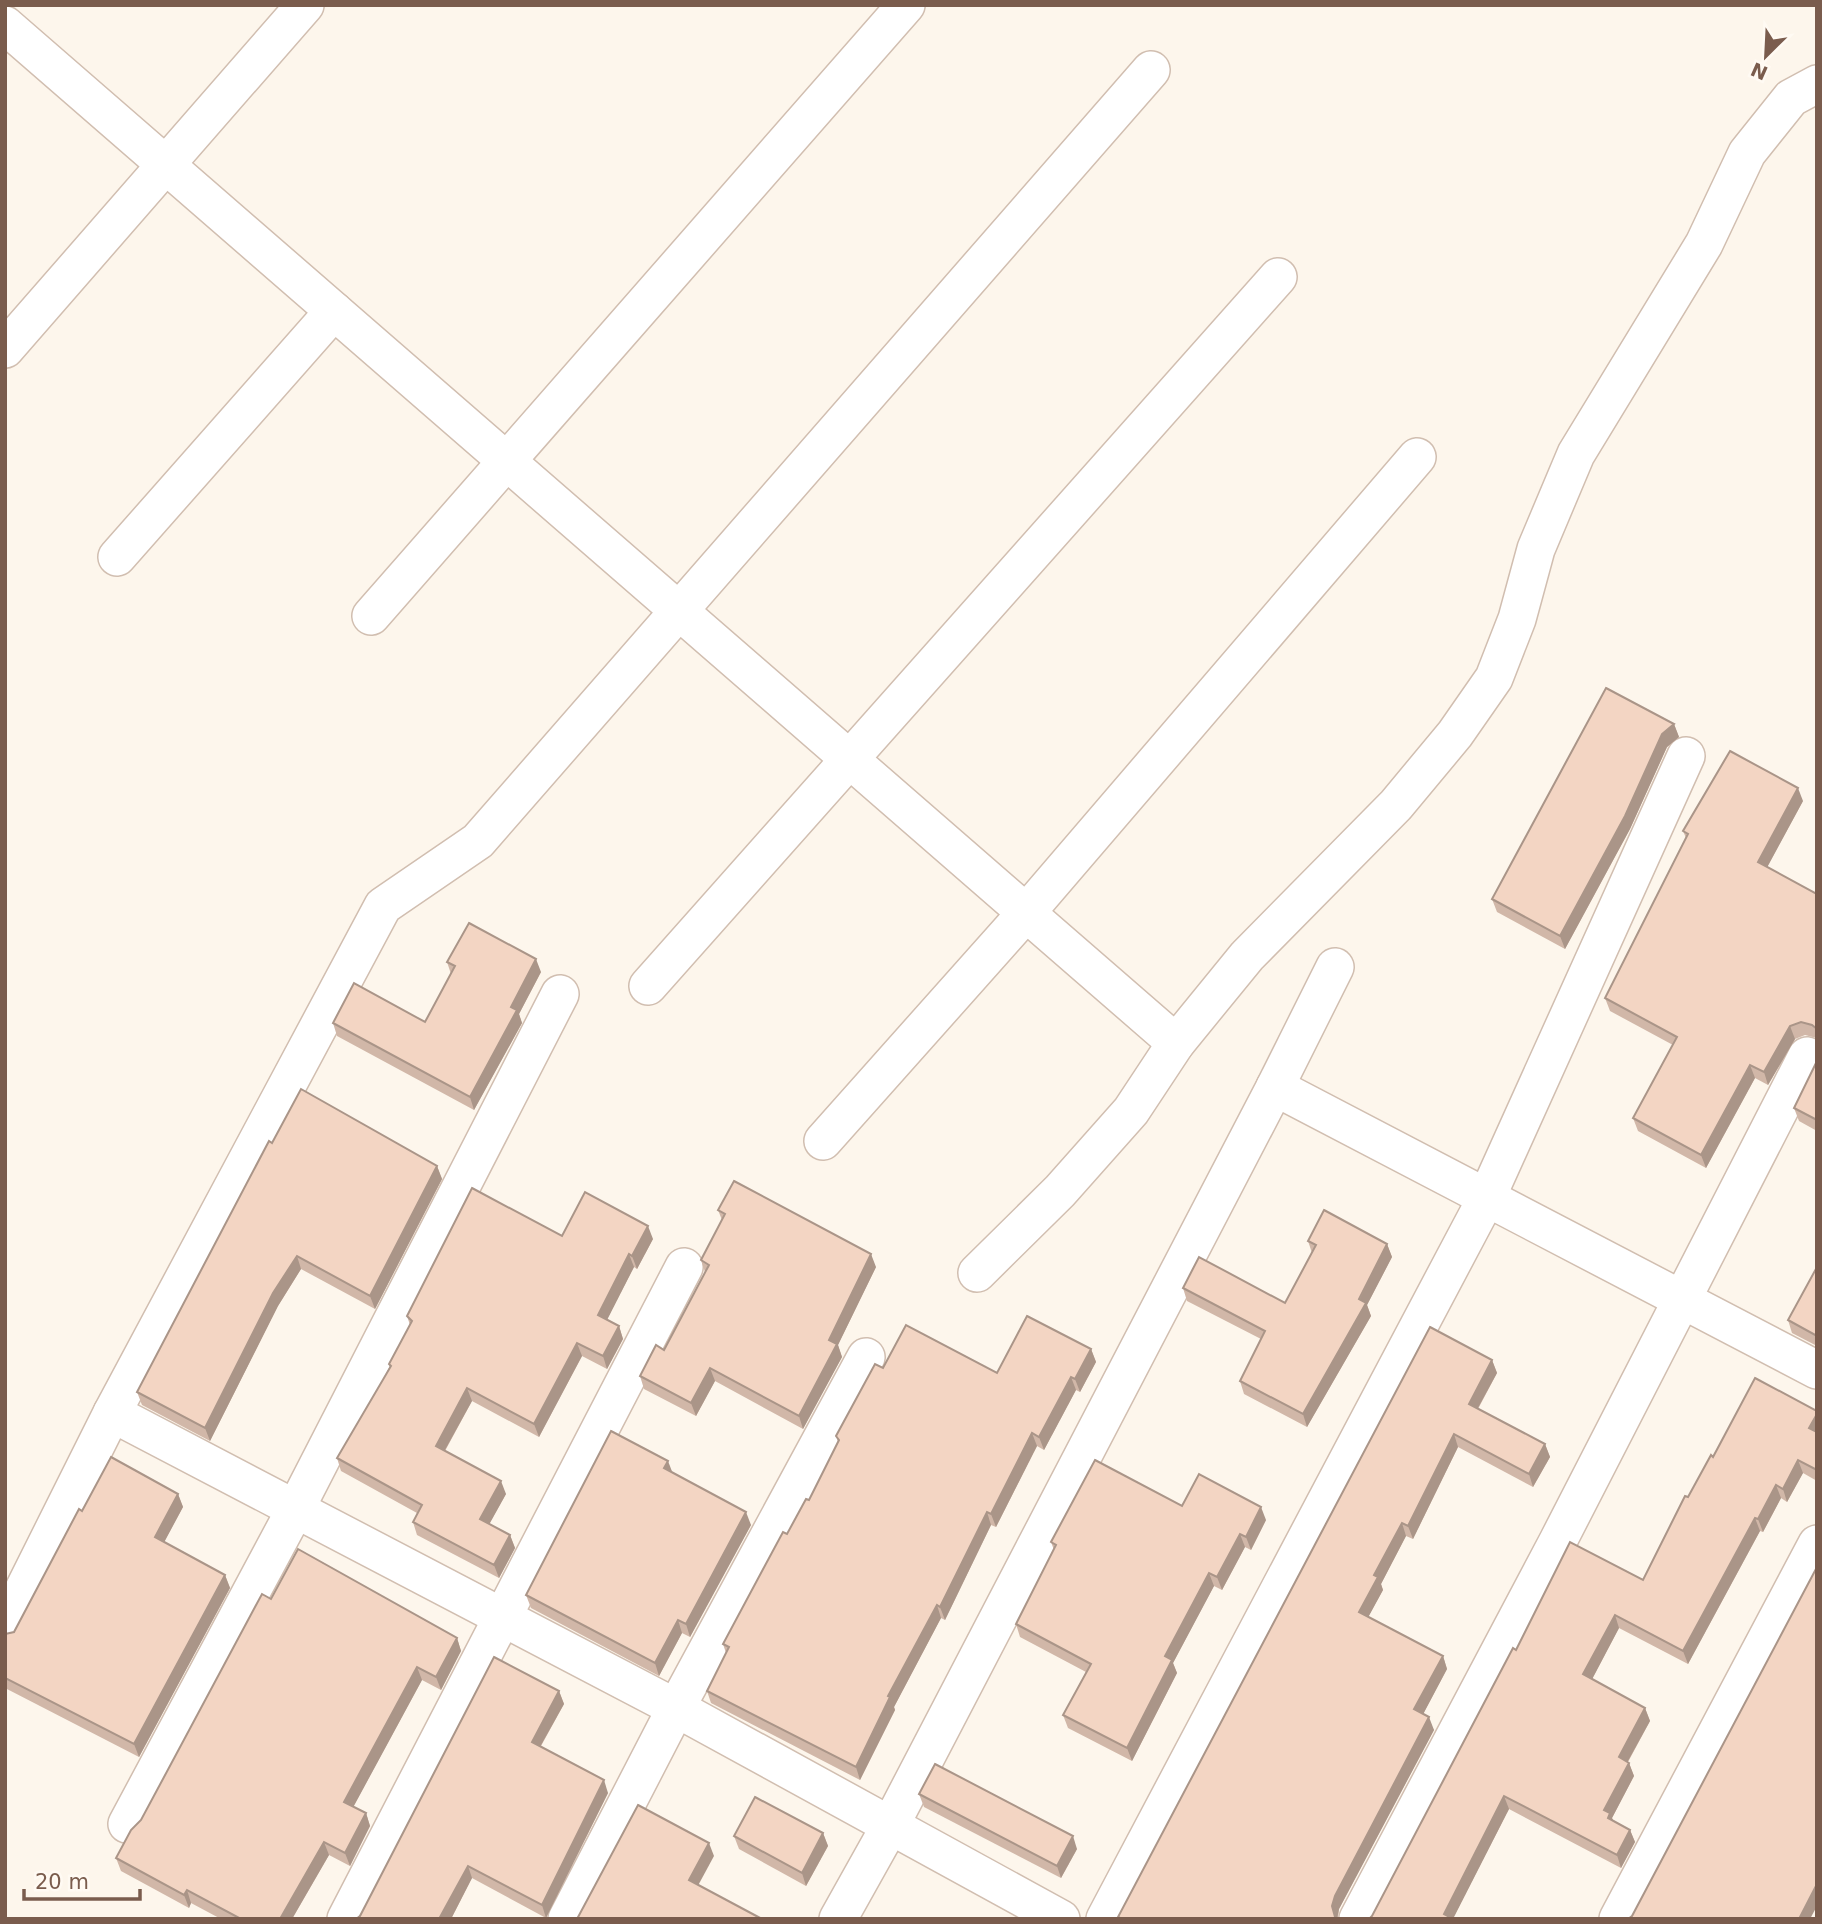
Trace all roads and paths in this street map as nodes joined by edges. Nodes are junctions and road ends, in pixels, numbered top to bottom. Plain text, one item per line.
1 (304, 5) edge
2 (906, 5) edge
3 (5, 25) edge
4 (1151, 69) dead end
5 (1817, 84) edge
6 (166, 165) junction
7 (1278, 278) dead end
8 (334, 311) junction
9 (5, 349) edge
10 (1417, 457) dead end
11 (506, 460) junction
12 (117, 557) dead end
13 (679, 611) junction
14 (370, 617) dead end
15 (1686, 756) dead end
16 (851, 761) junction
17 (1026, 913) junction
18 (1335, 967) dead end
19 (648, 986) dead end
20 (560, 995) dead end
21 (1176, 1044) junction
22 (1807, 1056) dead end
23 (1275, 1087) junction
24 (823, 1141) dead end
25 (1486, 1199) junction
26 (684, 1267) dead end
27 (976, 1273) dead end
28 (1681, 1300) junction
29 (866, 1357) dead end
30 (1817, 1370) edge
31 (112, 1413) junction
32 (295, 1510) junction
33 (1817, 1544) edge
34 (502, 1618) junction
35 (5, 1627) edge
36 (676, 1708) junction
37 (127, 1824) dead end
38 (890, 1826) junction
39 (346, 1919) edge
40 (566, 1919) edge
41 (838, 1919) edge
42 (1060, 1919) edge
43 (1105, 1919) edge
44 (1358, 1919) edge
45 (1618, 1919) edge

1 - 6 street
2 - 11 street
3 - 6 street
4 - 13 street
5 - 21 street
6 - 8 street
6 - 9 street
7 - 16 street
8 - 11 street
8 - 12 street
10 - 17 street
11 - 13 street
11 - 14 street
13 - 16 street
13 - 31 street
15 - 25 street
16 - 17 street
16 - 19 street
17 - 21 street
17 - 24 street
18 - 23 street
20 - 32 street
21 - 27 street
22 - 28 street
23 - 25 street
23 - 38 street
25 - 28 street
25 - 43 street
26 - 34 street
28 - 30 street
28 - 44 street
29 - 36 street
31 - 32 street
31 - 35 street
32 - 34 street
32 - 37 street
33 - 45 street
34 - 36 street
34 - 39 street
36 - 38 street
36 - 40 street
38 - 41 street
38 - 42 street

